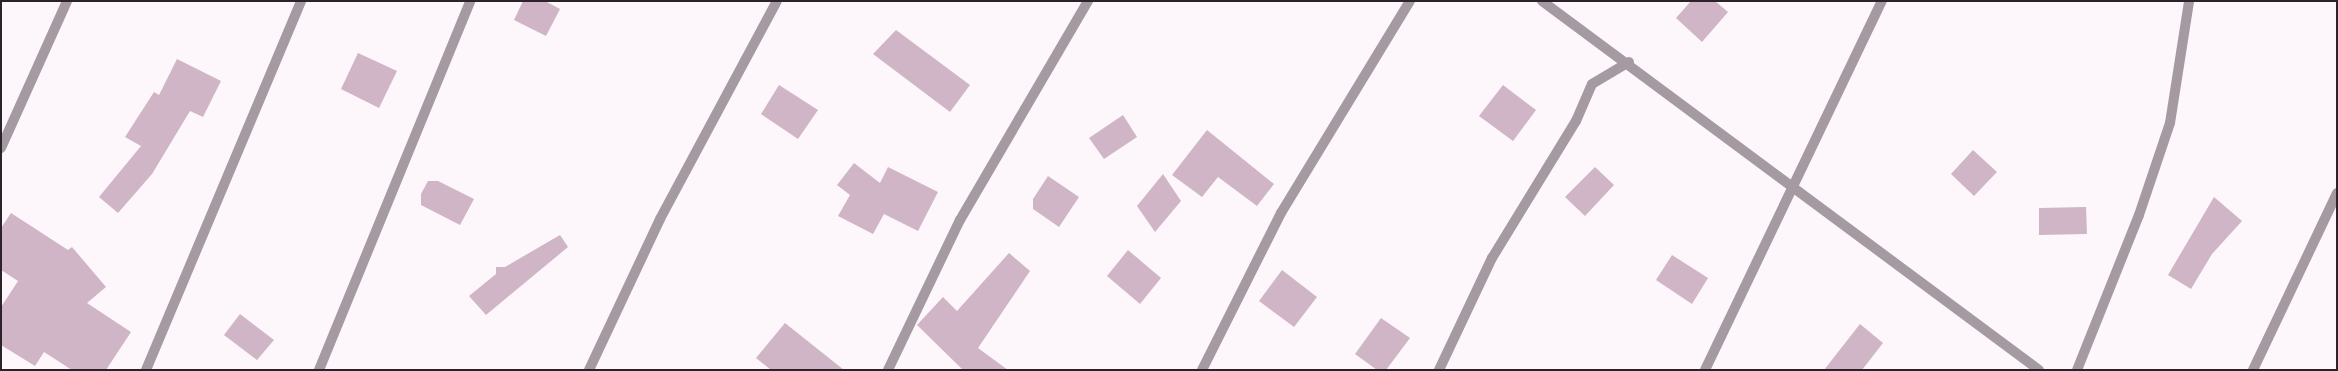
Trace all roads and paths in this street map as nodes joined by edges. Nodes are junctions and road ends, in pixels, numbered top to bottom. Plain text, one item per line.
1 (67, 1) edge
2 (301, 1) edge
3 (470, 1) edge
4 (777, 1) edge
5 (1088, 1) edge
6 (1410, 1) edge
7 (1542, 1) edge
8 (1882, 1) edge
9 (2189, 1) edge
10 (1629, 62) junction
11 (1, 148) edge
12 (1794, 187) junction
13 (2337, 193) edge
14 (146, 370) edge
15 (319, 370) edge
16 (589, 370) edge
17 (888, 370) edge
18 (1202, 370) edge
19 (1439, 370) edge
20 (1705, 370) edge
21 (2039, 370) edge
22 (2076, 370) edge
23 (2253, 370) edge

1 - 11 street
2 - 14 street
3 - 15 street
4 - 16 street
5 - 17 street
6 - 18 street
7 - 10 street
8 - 12 street
9 - 22 street
10 - 12 street
10 - 19 street
12 - 20 street
12 - 21 street
13 - 23 street

